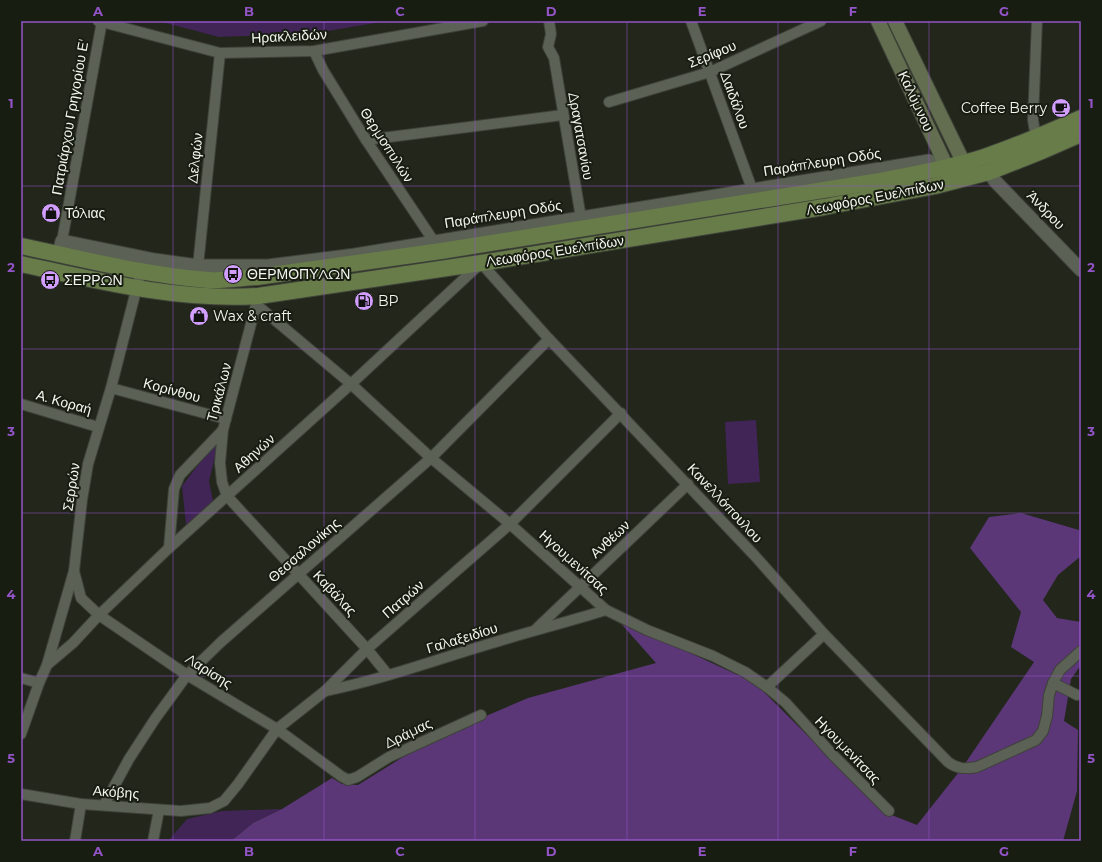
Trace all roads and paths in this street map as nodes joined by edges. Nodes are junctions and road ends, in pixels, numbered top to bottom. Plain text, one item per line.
1 (101, 21) edge
2 (483, 21) edge
3 (549, 21) edge
4 (691, 21) edge
5 (821, 21) edge
6 (878, 21) edge
7 (895, 21) edge
8 (1037, 21) edge
9 (314, 51) junction
10 (220, 53) junction
11 (710, 72) junction
12 (609, 102) dead end
13 (563, 115) junction
14 (1081, 118) edge
15 (1081, 134) edge
16 (1036, 138) junction
17 (366, 140) junction
18 (964, 163) junction
19 (947, 167) junction
20 (989, 172) junction
21 (970, 178) junction
22 (953, 182) junction
23 (752, 189) junction
24 (581, 218) junction
25 (21, 246) edge
26 (437, 247) junction
27 (61, 248) junction
28 (481, 263) junction
29 (21, 264) edge
30 (198, 266) junction
31 (1081, 270) edge
32 (142, 271) junction
33 (137, 287) junction
34 (257, 301) junction
35 (550, 339) junction
36 (351, 384) junction
37 (111, 388) junction
38 (21, 404) edge
39 (621, 413) junction
40 (226, 419) junction
41 (98, 427) junction
42 (223, 430) junction
43 (431, 458) junction
44 (688, 484) junction
45 (227, 496) junction
46 (510, 524) junction
47 (169, 548) junction
48 (74, 571) junction
49 (298, 574) junction
50 (580, 586) junction
51 (606, 610) junction
52 (98, 615) junction
53 (535, 630) junction
54 (824, 634) junction
55 (367, 649) junction
56 (1081, 651) edge
57 (47, 665) junction
58 (187, 675) junction
59 (388, 675) junction
60 (21, 678) edge
61 (39, 683) junction
62 (1053, 683) junction
63 (767, 687) junction
64 (325, 691) junction
65 (1077, 696) dead end
66 (481, 715) dead end
67 (277, 729) junction
68 (21, 734) edge
69 (348, 780) joint
70 (21, 794) edge
71 (81, 804) junction
72 (104, 805) junction
73 (210, 808) joint
74 (159, 810) junction
75 (888, 811) dead end
76 (75, 841) edge
77 (153, 841) edge

1 - 10 street, Ηρακλειδών
1 - 27 street, Πατριάρχου Γρηγορίου Ε'
2 - 9 street, Ηρακλειδών
3 - 13 street, Δραγατσανίου
4 - 11 street, Δαιδάλου
5 - 11 street, Σερίφου
6 - 19 main road, Καλύμνου
7 - 18 main road, Καλύμνου
8 - 16 street
9 - 10 street, Ηρακλειδών
9 - 17 street, Θερμοπυλών
10 - 30 street, Δελφών
11 - 12 street, Σερίφου
11 - 23 street, Δαιδάλου
13 - 17 street
13 - 24 street, Δραγατσανίου
14 - 16 main road, Λεωφόρος Ευελπίδων
15 - 20 main road, Λεωφόρος Ευελπίδων
16 - 18 main road, Λεωφόρος Ευελπίδων
17 - 26 street, Θερμοπυλών
18 - 19 main road, Λεωφόρος Ευελπίδων
18 - 21 main road, Καλύμνου
19 - 22 main road, Καλύμνου
19 - 23 street, Παράπλευρη Οδός
19 - 26 main road, Λεωφόρος Ευελπίδων
20 - 21 main road, Λεωφόρος Ευελπίδων
20 - 31 street, Άνδρου
21 - 22 main road, Λεωφόρος Ευελπίδων
22 - 28 main road, Λεωφόρος Ευελπίδων
23 - 24 street, Παράπλευρη Οδός
24 - 26 street, Παράπλευρη Οδός
25 - 27 main road, Λεωφόρος Ευελπίδων
26 - 30 street, Παράπλευρη Οδός
26 - 32 main road, Λεωφόρος Ευελπίδων
27 - 30 street, Παράπλευρη Οδός
27 - 32 main road, Λεωφόρος Ευελπίδων
28 - 34 main road, Λεωφόρος Ευελπίδων
28 - 35 street, Κανελλόπουλου
28 - 36 street, Αθηνών
29 - 33 main road, Λεωφόρος Ευελπίδων
32 - 33 street, Σερρών
33 - 34 main road, Λεωφόρος Ευελπίδων
33 - 37 street, Σερρών
34 - 36 street, Ηγουμενίτσας
34 - 40 street, Τρικάλων
35 - 39 street, Κανελλόπουλου
35 - 43 street, Θεσσαλονίκης
36 - 43 street, Ηγουμενίτσας
36 - 45 street, Αθηνών
37 - 40 street, Κορίνθου
37 - 41 street, Σερρών
38 - 41 street, Α. Κοραή
39 - 44 street, Κανελλόπουλου
39 - 46 street, Πατρών
40 - 42 street, Τρικάλων
41 - 48 street, Σερρών
42 - 45 street, Τρικάλων
42 - 47 street
43 - 46 street, Ηγουμενίτσας
43 - 49 street, Θεσσαλονίκης
44 - 50 street, Ανθέων
44 - 54 street, Κανελλόπουλου
45 - 47 street, Αθηνών
45 - 49 street, Καβάλας
46 - 50 street, Ηγουμενίτσας
46 - 55 street, Πατρών
47 - 52 street, Αθηνών
48 - 52 street, Λαρίσης
48 - 57 street, Σερρών
49 - 55 street, Καβάλας
49 - 58 street, Θεσσαλονίκης
50 - 51 street, Ηγουμενίτσας
50 - 53 street, Ανθέων
51 - 53 street, Γαλαξειδίου
51 - 63 street, Ηγουμενίτσας
52 - 57 street, Αθηνών
52 - 58 street, Λαρίσης
53 - 59 street, Γαλαξειδίου
54 - 62 street, Κανελλόπουλου
54 - 63 street
55 - 59 street, Καβάλας
55 - 64 street, Πατρών
56 - 62 street
57 - 61 street, Σερρών
58 - 67 street, Λαρίσης
58 - 72 street, Θεσσαλονίκης
59 - 64 street, Γαλαξειδίου
60 - 61 street
61 - 68 street, Σερρών
62 - 65 street
63 - 75 street, Ηγουμενίτσας
64 - 67 street, Πατρών
66 - 69 street, Δράμας
67 - 69 street, Λαρίσης
67 - 73 street, Πατρών
70 - 71 street, Ακόβης
71 - 72 street, Ακόβης
71 - 76 street
72 - 74 street, Ακόβης
73 - 74 street, Ακόβης
74 - 77 street

